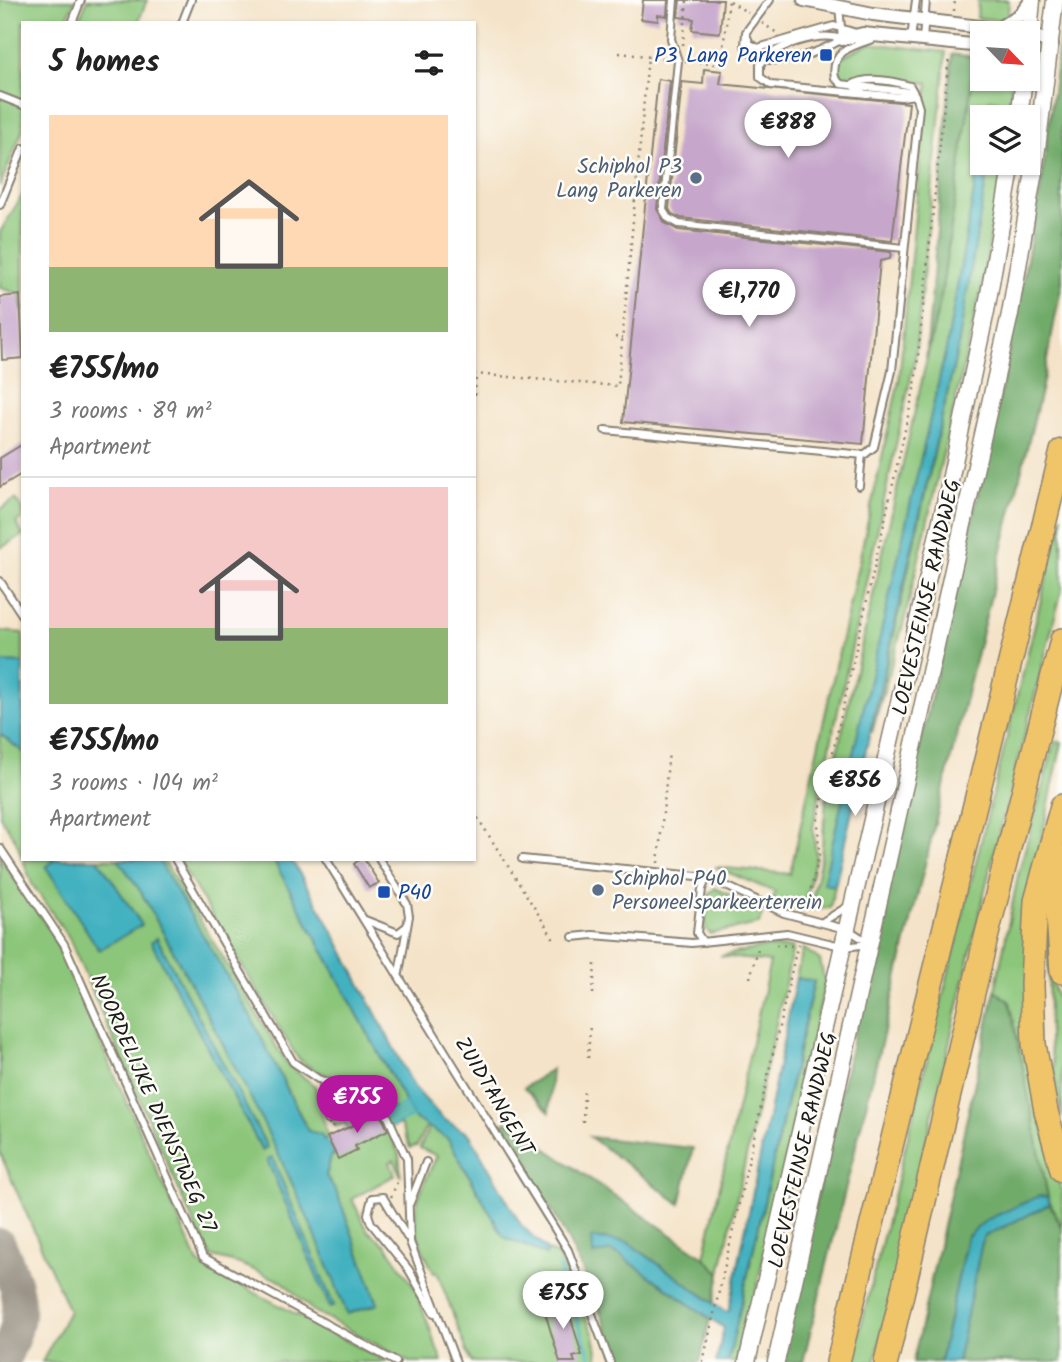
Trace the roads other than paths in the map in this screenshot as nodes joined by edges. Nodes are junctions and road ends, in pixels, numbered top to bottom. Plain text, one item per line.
1 (81, 0) edge
2 (191, 0) edge
3 (674, 0) edge
4 (770, 0) edge
5 (804, 0) edge
6 (916, 0) edge
7 (926, 0) edge
8 (1032, 0) edge
9 (1055, 0) edge
10 (834, 3) edge
11 (919, 20) junction
12 (73, 21) edge
13 (183, 21) edge
14 (1010, 21) edge
15 (1031, 21) edge
16 (970, 26) edge
17 (746, 33) junction
18 (841, 33) junction
19 (881, 36) junction
20 (1040, 39) edge
21 (917, 40) junction
22 (970, 45) edge
23 (1052, 46) junction
24 (1040, 49) edge
25 (765, 58) junction
26 (852, 85) junction
27 (865, 94) junction
28 (915, 95) junction
29 (0, 96) edge
30 (21, 104) edge
31 (21, 153) edge
32 (1010, 175) edge
33 (0, 205) edge
34 (904, 248) junction
35 (606, 430) dead end
36 (1062, 452) edge
37 (862, 454) junction
38 (859, 486) dead end
39 (0, 581) edge
40 (21, 613) edge
41 (1062, 640) edge
42 (1062, 806) edge
43 (0, 848) edge
44 (1062, 858) edge
45 (522, 859) dead end
46 (176, 861) edge
47 (327, 861) edge
48 (332, 861) edge
49 (380, 861) edge
50 (332, 869) junction
51 (707, 877) junction
52 (855, 902) junction
53 (363, 919) junction
54 (823, 921) junction
55 (407, 926) junction
56 (849, 930) junction
57 (573, 937) dead end
58 (703, 942) junction
59 (870, 943) junction
60 (845, 947) junction
61 (1062, 972) edge
62 (399, 973) junction
63 (324, 1082) junction
64 (328, 1120) dead end
65 (426, 1162) dead end
66 (1062, 1170) edge
67 (407, 1227) junction
68 (410, 1242) junction
69 (447, 1337) junction
70 (396, 1362) edge
71 (456, 1362) edge
72 (610, 1362) edge
73 (747, 1362) edge
74 (776, 1362) edge
75 (838, 1362) edge
76 (886, 1362) edge

1 - 12 lane
2 - 13 lane
3 - 34 lane
4 - 17 lane
5 - 10 street
6 - 11 lane
7 - 11 lane
8 - 14 street
8 - 15 street
9 - 23 street, LOEVESTEINSE RANDWEG
10 - 11 street
10 - 18 lane
11 - 16 street
11 - 21 lane
11 - 21 lane
17 - 18 lane
17 - 25 lane
18 - 19 street
18 - 25 lane
18 - 25 lane
19 - 21 street
19 - 26 lane
20 - 23 street
21 - 22 street
23 - 24 street
23 - 59 street, LOEVESTEINSE RANDWEG
25 - 27 lane
26 - 27 lane
26 - 28 lane
27 - 28 lane
28 - 34 lane
29 - 30 lane
31 - 33 lane
32 - 52 street, LOEVESTEINSE RANDWEG
34 - 37 lane
35 - 37 lane
36 - 75 highway
37 - 38 lane
39 - 40 lane
41 - 76 highway
42 - 66 highway
43 - 70 lane, NOORDELIJKE DIENSTWEG 27
44 - 61 highway
45 - 51 lane
46 - 63 lane
47 - 50 lane, ZUIDTANGENT
48 - 50 lane
49 - 55 lane
50 - 53 lane, ZUIDTANGENT
51 - 54 lane
51 - 58 lane
52 - 54 lane
52 - 56 street, LOEVESTEINSE RANDWEG
53 - 55 lane
53 - 62 lane, ZUIDTANGENT
54 - 56 lane
55 - 62 lane
56 - 59 lane
56 - 60 street, LOEVESTEINSE RANDWEG
57 - 58 lane
58 - 60 lane
59 - 60 lane
59 - 74 street, LOEVESTEINSE RANDWEG
60 - 73 street, LOEVESTEINSE RANDWEG
62 - 72 lane, ZUIDTANGENT
63 - 64 lane
63 - 67 lane
65 - 67 lane
67 - 68 lane
68 - 69 lane
68 - 69 lane
69 - 71 lane

